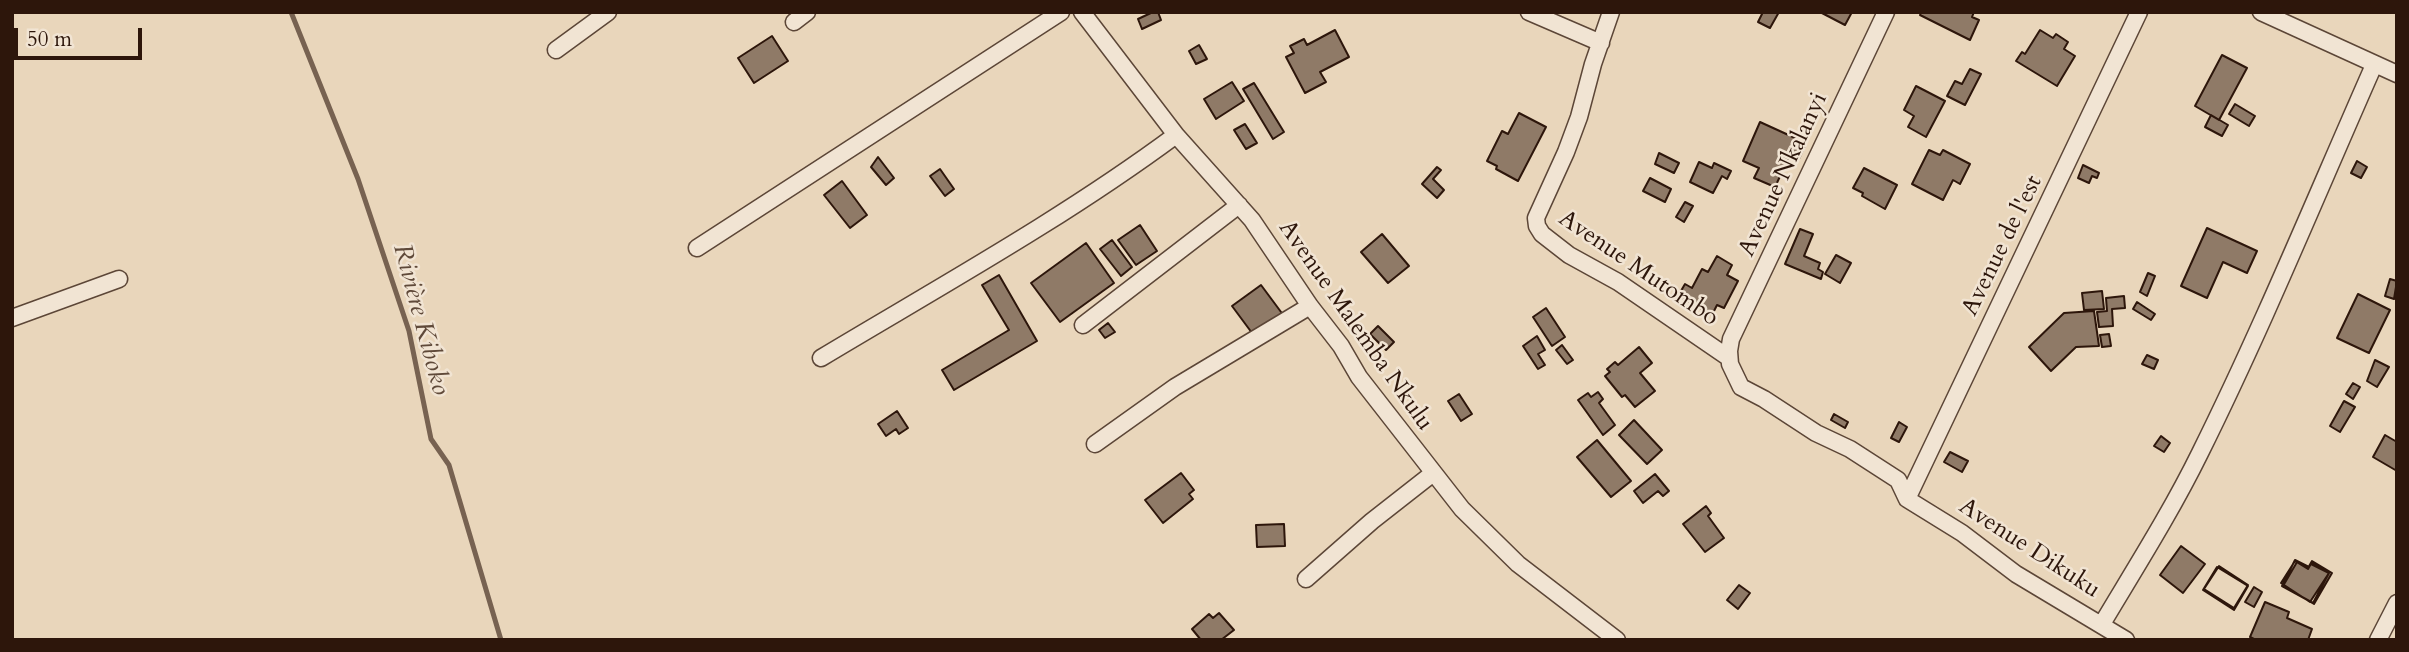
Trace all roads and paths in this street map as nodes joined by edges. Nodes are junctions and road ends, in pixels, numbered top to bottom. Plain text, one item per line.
1 (608, 12) edge
2 (1060, 12) edge
3 (1082, 12) edge
4 (1529, 12) edge
5 (1611, 12) edge
6 (1886, 12) edge
7 (2139, 12) edge
8 (2261, 12) edge
9 (1601, 43) junction
10 (556, 50) dead end
11 (2374, 65) junction
12 (2397, 74) edge
13 (1176, 135) junction
14 (1239, 205) junction
15 (697, 248) dead end
16 (119, 279) dead end
17 (1310, 306) junction
18 (12, 318) edge
19 (1083, 325) dead end
20 (821, 358) dead end
21 (1729, 358) junction
22 (1095, 444) dead end
23 (1432, 474) junction
24 (1907, 499) junction
25 (1307, 579) dead end
26 (2397, 603) edge
27 (2102, 624) junction
28 (1617, 640) edge
29 (2126, 640) edge
30 (2378, 640) edge

1 - 10 street
2 - 15 street
3 - 13 street, Avenue Malemba Nkulu
4 - 9 street
5 - 9 street, Avenue Mutombo
6 - 21 street, Avenue Nkalanyi
7 - 24 street, Avenue de l'est
8 - 11 street
9 - 21 street, Avenue Mutombo
11 - 12 street
11 - 27 street
13 - 14 street, Avenue Malemba Nkulu
13 - 20 street
14 - 17 street, Avenue Malemba Nkulu
14 - 19 street
16 - 18 street
17 - 22 street
17 - 23 street, Avenue Malemba Nkulu
21 - 24 street, Avenue Dikuku
23 - 25 street
23 - 28 street, Avenue Malemba Nkulu
24 - 27 street, Avenue Dikuku
26 - 30 street
27 - 29 street, Avenue Dikuku

